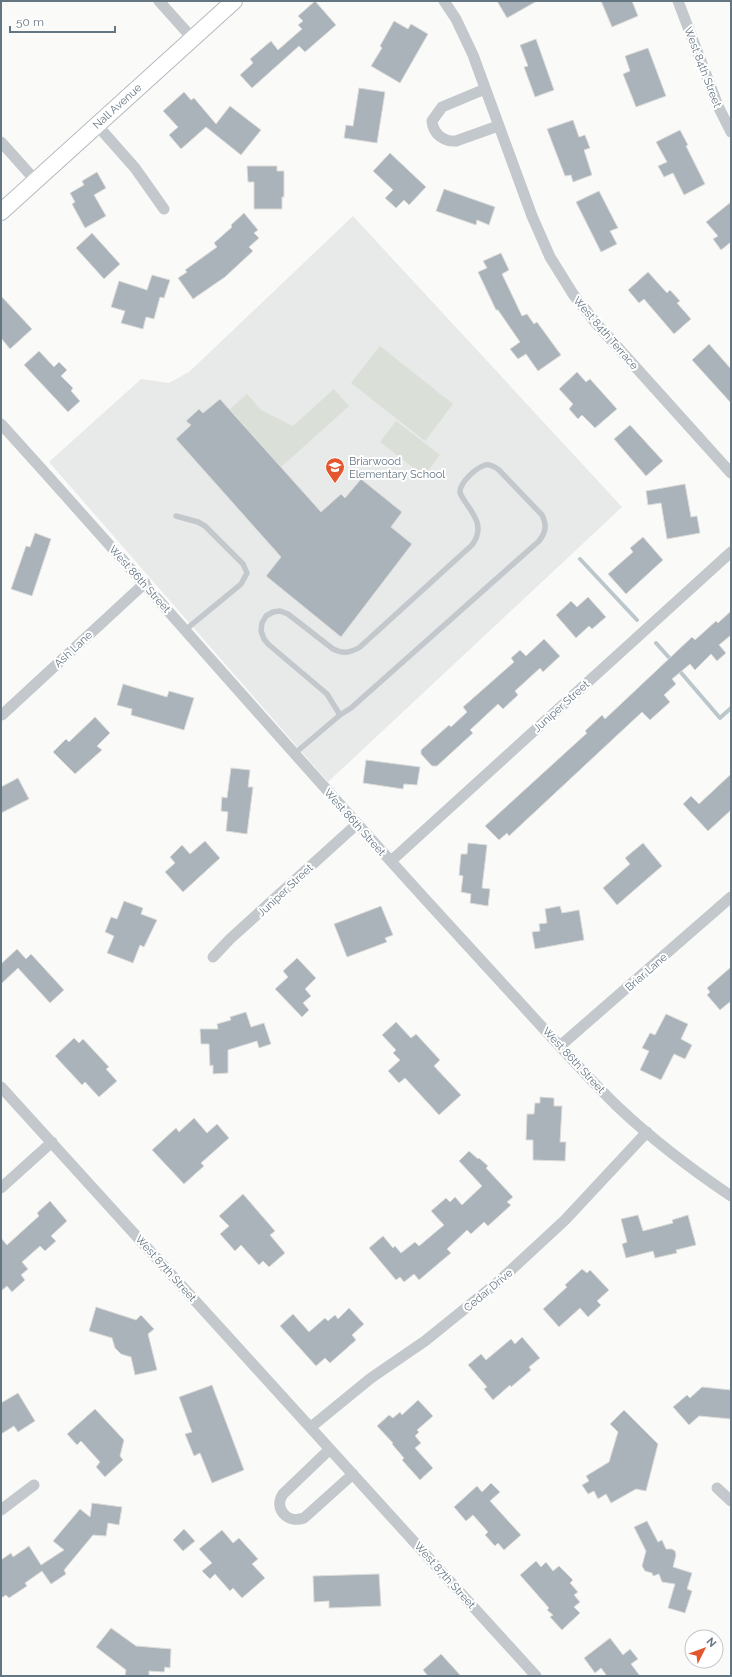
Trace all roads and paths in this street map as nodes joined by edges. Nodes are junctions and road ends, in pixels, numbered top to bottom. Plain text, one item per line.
1 (159, 1) edge
2 (234, 1) edge
3 (444, 1) edge
4 (678, 1) edge
5 (193, 39) junction
6 (484, 89) junction
7 (97, 125) junction
8 (498, 126) junction
9 (731, 132) edge
10 (1, 142) edge
11 (36, 181) junction
12 (164, 209) dead end
13 (1, 212) edge
14 (1, 424) edge
15 (731, 473) edge
16 (176, 516) dead end
17 (731, 552) edge
18 (145, 583) junction
19 (185, 630) junction
20 (2, 715) edge
21 (340, 715) junction
22 (294, 754) junction
23 (357, 824) junction
24 (391, 861) junction
25 (731, 897) edge
26 (213, 957) dead end
27 (560, 1046) junction
28 (1, 1087) edge
29 (647, 1132) junction
30 (52, 1142) junction
31 (1, 1188) edge
32 (731, 1196) edge
33 (311, 1427) junction
34 (330, 1450) junction
35 (353, 1474) junction
36 (34, 1485) dead end
37 (717, 1488) dead end
38 (731, 1501) edge
39 (1, 1510) edge
40 (536, 1676) edge

1 - 5 street
2 - 5 main road, Nall Avenue
3 - 6 street, West 84th Terrace
4 - 9 street, West 84th Street
5 - 7 main road, Nall Avenue
6 - 8 street, West 84th Terrace
6 - 8 street
7 - 11 main road, Nall Avenue
7 - 12 street
8 - 15 street, West 84th Terrace
10 - 11 street
11 - 13 main road, Nall Avenue
14 - 18 street, West 86th Street
16 - 19 lane
17 - 24 street, Juniper Street
18 - 19 street, West 86th Street
18 - 20 street, Ash Lane
19 - 22 street, West 86th Street
21 - 21 lane
21 - 22 lane
22 - 23 street, West 86th Street
23 - 24 street, West 86th Street
23 - 26 street, Juniper Street
24 - 27 street, West 86th Street
25 - 27 street, Briar Lane
27 - 29 street, West 86th Street
28 - 30 street, West 87th Street
29 - 32 street, West 86th Street
29 - 33 street, Cedar Drive
30 - 31 street
30 - 33 street, West 87th Street
33 - 34 street, West 87th Street
34 - 35 street, West 87th Street
34 - 35 street
35 - 40 street, West 87th Street
36 - 39 street
37 - 38 street

